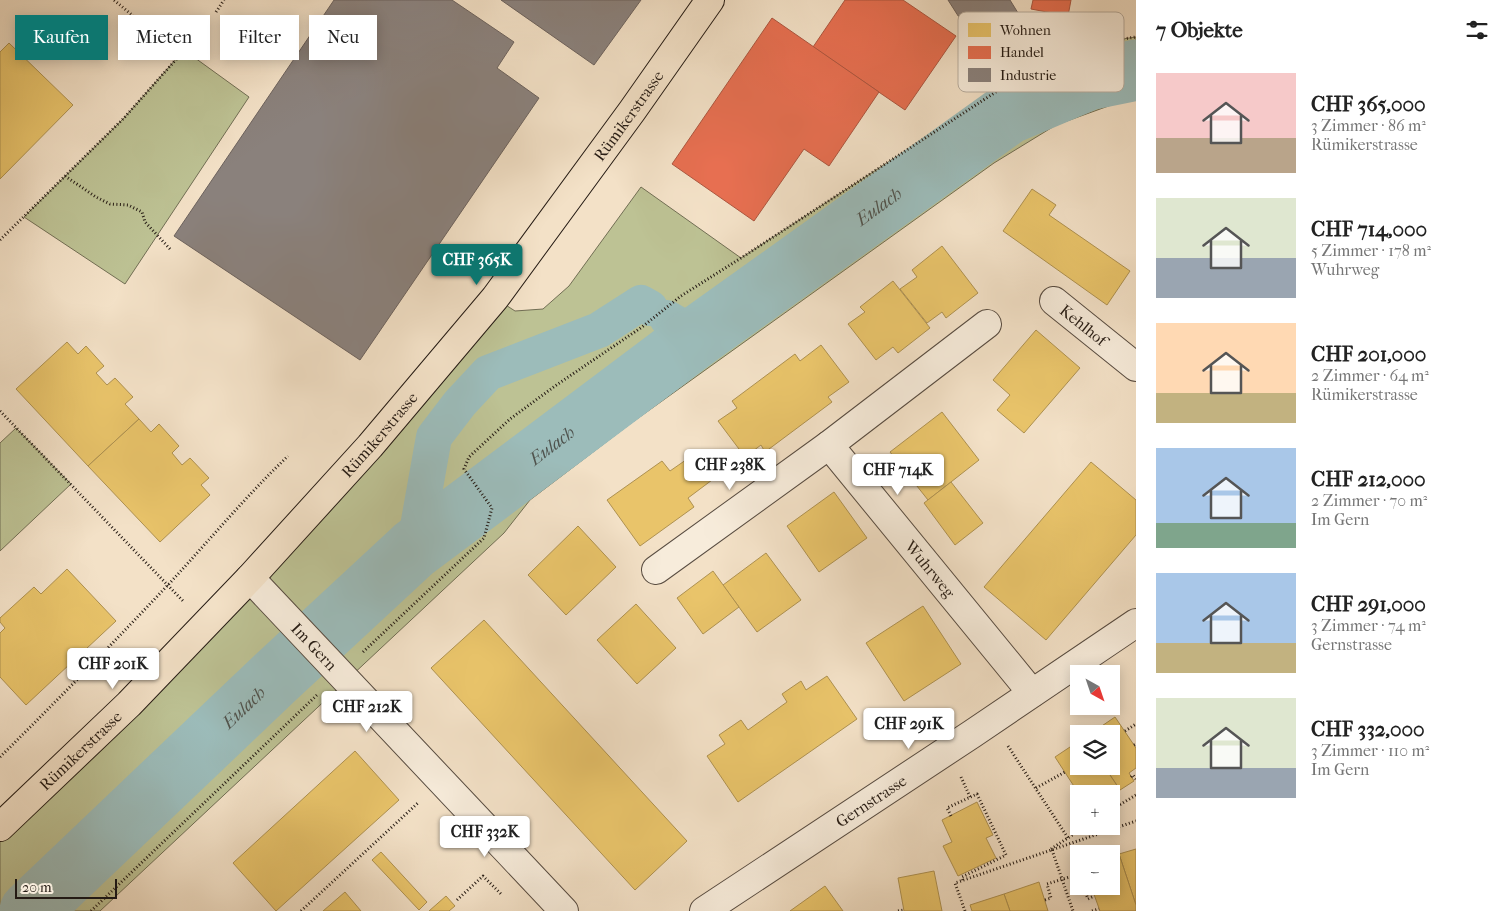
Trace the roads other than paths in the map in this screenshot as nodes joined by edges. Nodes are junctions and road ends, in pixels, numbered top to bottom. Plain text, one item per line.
1 (710, 0) edge
2 (1054, 301) dead end
3 (986, 324) dead end
4 (1136, 367) edge
5 (829, 445) junction
6 (656, 570) dead end
7 (250, 578) junction
8 (1136, 623) edge
9 (1032, 693) junction
10 (0, 826) edge
11 (564, 911) edge
12 (704, 911) edge

1 - 7 main road, Rümikerstrasse
2 - 4 street, Kehlhof
3 - 5 street
5 - 6 street
5 - 9 street, Wuhrweg
7 - 10 main road, Rümikerstrasse
7 - 11 street, Im Gern
8 - 9 street, Gernstrasse
9 - 12 street, Gernstrasse

